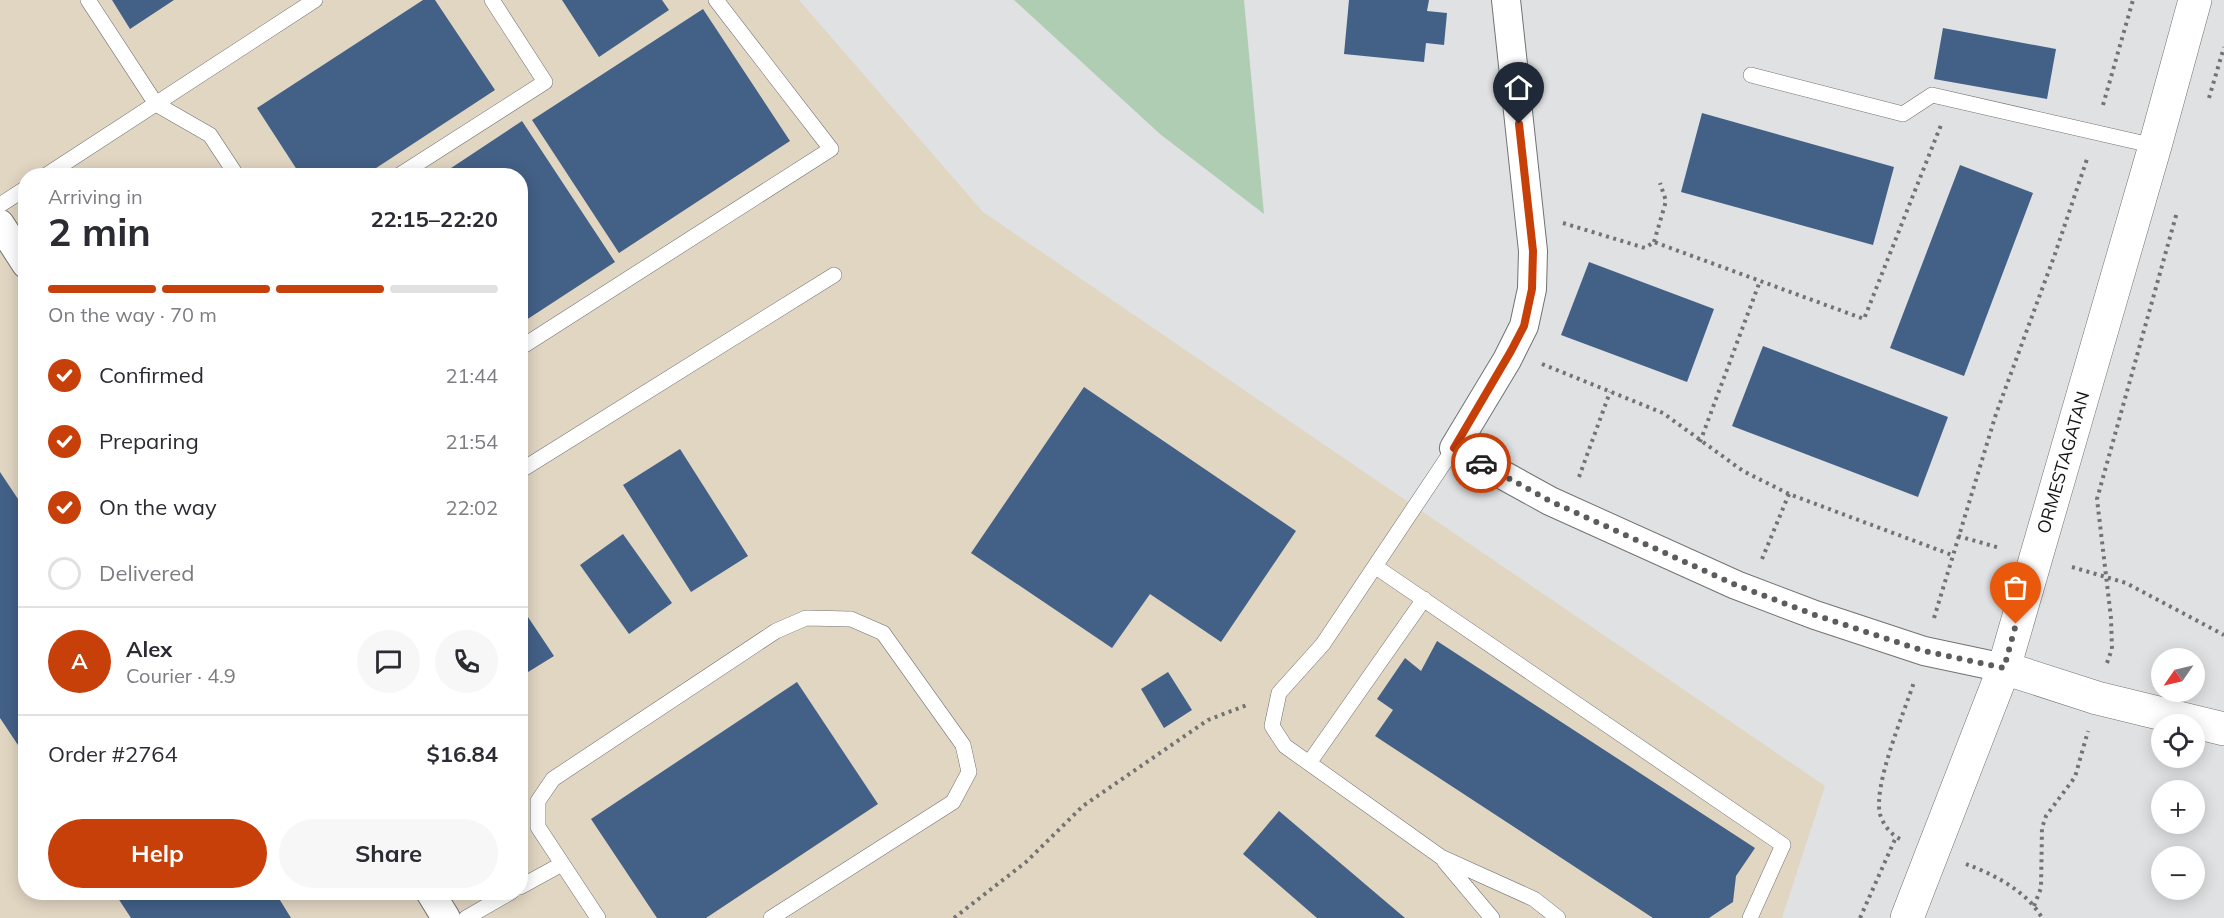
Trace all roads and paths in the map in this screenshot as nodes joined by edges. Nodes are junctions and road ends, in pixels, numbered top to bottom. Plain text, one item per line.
1 (88, 0) edge
2 (315, 0) edge
3 (492, 0) edge
4 (716, 0) edge
5 (1506, 0) edge
6 (2133, 0) edge
7 (2194, 0) edge
8 (2224, 47) edge
9 (1751, 75) dead end
10 (1951, 99) junction
11 (2208, 102) dead end
12 (156, 104) junction
13 (2095, 133) junction
14 (2155, 146) junction
15 (57, 168) edge
16 (232, 168) edge
17 (411, 168) edge
18 (1660, 183) dead end
19 (18, 194) edge
20 (2179, 204) dead end
21 (0, 205) edge
22 (1529, 212) junction
23 (0, 224) edge
24 (1654, 242) junction
25 (18, 252) edge
26 (834, 275) dead end
27 (1760, 281) junction
28 (528, 343) edge
29 (1511, 351) junction
30 (1610, 392) junction
31 (1700, 442) junction
32 (1454, 448) junction
33 (528, 466) edge
34 (1789, 494) junction
35 (1567, 508) junction
36 (1958, 536) junction
37 (1952, 555) junction
38 (2036, 558) junction
39 (1376, 567) junction
40 (2105, 575) junction
41 (1750, 590) junction
42 (1424, 599) junction
43 (2224, 635) edge
44 (1924, 651) junction
45 (2004, 668) junction
46 (1279, 693) junction
47 (2097, 698) junction
48 (2224, 729) edge
49 (1309, 763) junction
50 (1896, 837) dead end
51 (1441, 857) junction
52 (562, 864) junction
53 (528, 883) edge
54 (435, 900) edge
55 (497, 900) edge
56 (2034, 906) dead end
57 (446, 918) edge
58 (466, 918) edge
59 (598, 918) edge
60 (771, 918) edge
61 (954, 918) edge
62 (1492, 918) edge
63 (1558, 918) edge
64 (1750, 918) edge
65 (1860, 918) edge
66 (1907, 918) edge

1 - 12 lane
2 - 12 lane
3 - 17 lane
4 - 28 lane
5 - 22 street
6 - 13 path
7 - 14 street, ORMESTAGATAN
8 - 11 path
9 - 10 lane
10 - 13 lane
10 - 27 path
12 - 15 lane
12 - 16 lane
13 - 14 lane
13 - 36 path
14 - 38 street, ORMESTAGATAN
18 - 24 path
19 - 21 lane
20 - 40 path
22 - 24 path
22 - 29 street
23 - 25 street
24 - 27 path
26 - 33 lane
27 - 31 path
29 - 30 path
29 - 32 street
30 - 31 path
30 - 35 path
31 - 34 path
32 - 35 street
32 - 39 lane
34 - 37 path
34 - 41 path
35 - 41 street
36 - 37 path
36 - 38 path
37 - 44 path
38 - 40 path
38 - 45 street, ORMESTAGATAN
39 - 42 lane
39 - 46 lane
40 - 43 path
40 - 47 path
41 - 44 street
42 - 49 lane
42 - 64 lane
44 - 45 street
45 - 47 street
45 - 66 street, ORMESTAGATAN
46 - 49 lane
46 - 61 path
47 - 48 street
47 - 56 path
49 - 51 lane
50 - 65 path
51 - 62 lane
51 - 63 lane
52 - 53 lane
52 - 59 lane
52 - 60 lane
54 - 57 street
55 - 58 lane

